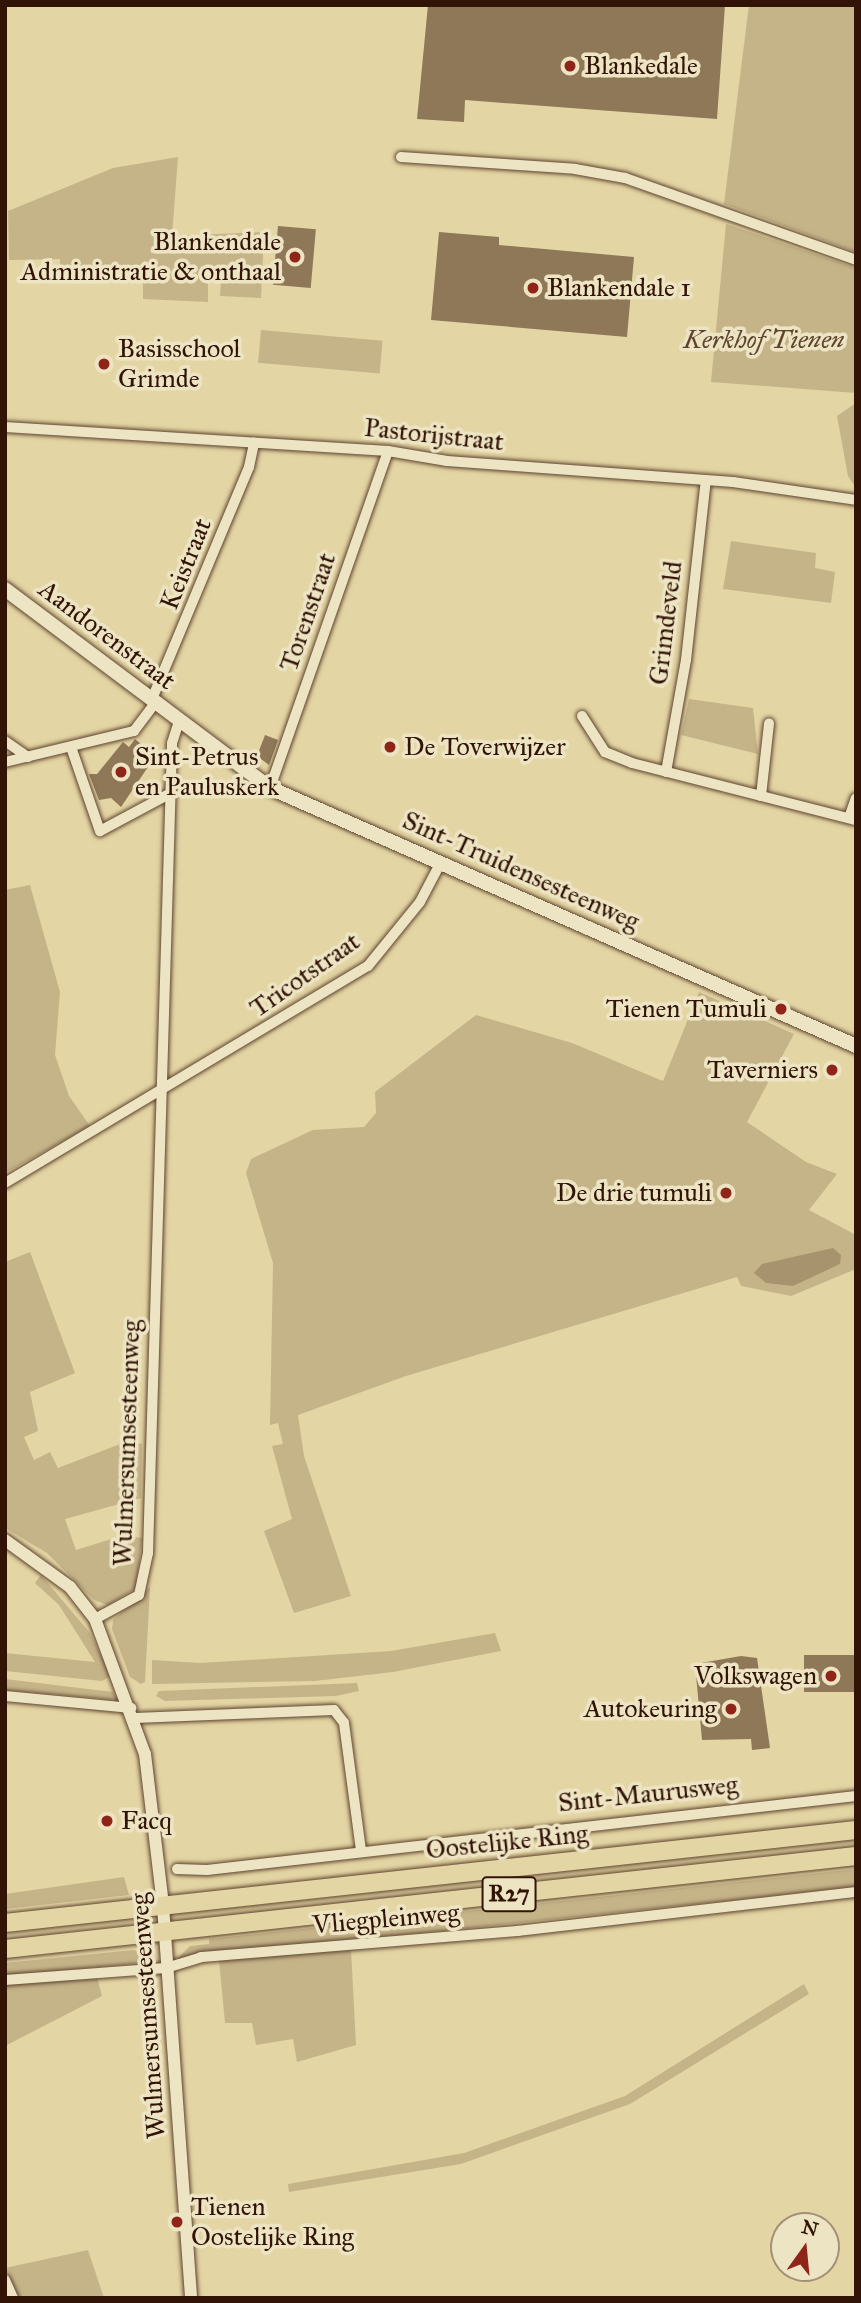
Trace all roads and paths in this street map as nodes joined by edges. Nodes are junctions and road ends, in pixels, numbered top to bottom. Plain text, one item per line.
1 (401, 156) dead end
2 (856, 260) edge
3 (5, 427) edge
4 (254, 443) junction
5 (388, 451) junction
6 (706, 480) junction
7 (856, 500) edge
8 (5, 589) edge
9 (154, 700) junction
10 (582, 716) dead end
11 (179, 721) junction
12 (769, 723) dead end
13 (5, 741) edge
14 (72, 747) junction
15 (28, 757) junction
16 (5, 762) edge
17 (666, 772) junction
18 (270, 788) junction
19 (171, 793) junction
20 (761, 796) junction
21 (856, 798) edge
22 (852, 819) edge
23 (442, 862) junction
24 (856, 1046) edge
25 (162, 1092) junction
26 (5, 1182) edge
27 (5, 1540) edge
28 (95, 1619) junction
29 (5, 1696) edge
30 (133, 1713) junction
31 (856, 1796) edge
32 (856, 1830) edge
33 (361, 1852) junction
34 (856, 1856) edge
35 (177, 1869) dead end
36 (856, 1892) edge
37 (163, 1906) junction
38 (5, 1923) edge
39 (163, 1932) junction
40 (5, 1949) edge
41 (166, 1968) junction
42 (5, 1980) edge
43 (5, 2280) edge
44 (13, 2298) edge
45 (191, 2298) edge

1 - 2 street
3 - 4 street, Pastorijstraat
4 - 5 street, Pastorijstraat
4 - 9 street, Keistraat
5 - 6 street, Pastorijstraat
5 - 18 street, Torenstraat
6 - 7 street, Pastorijstraat
6 - 17 street, Grimdeveld
8 - 9 main road, Aandorenstraat
9 - 11 main road, Aandorenstraat
9 - 14 street, Keistraat
10 - 17 street
11 - 18 main road, Sint-Truidensesteenweg
11 - 19 street, Wulmersumsesteenweg
12 - 20 street
13 - 15 street
14 - 15 street, Keistraat
14 - 19 street
15 - 16 street, Keistraat
17 - 20 street
18 - 23 main road, Sint-Truidensesteenweg
19 - 25 street, Wulmersumsesteenweg
20 - 22 street
21 - 22 street
23 - 24 main road, Sint-Truidensesteenweg
23 - 25 street, Tricotstraat
25 - 26 street, Tricotstraat
25 - 28 street, Wulmersumsesteenweg
27 - 28 street
28 - 30 street, Wulmersumsesteenweg
29 - 30 street
30 - 33 street
30 - 37 street, Wulmersumsesteenweg
31 - 33 street, Sint-Maurusweg
32 - 37 highway, Oostelijke Ring / R27
33 - 35 street, Sint-Maurusweg
34 - 39 highway, Oostelijke Ring / R27
36 - 41 street, Vliegpleinweg
37 - 38 highway, R27
37 - 39 street, Wulmersumsesteenweg
39 - 40 highway, R27
39 - 41 street, Wulmersumsesteenweg
41 - 42 street, Vliegpleinweg
41 - 45 street, Wulmersumsesteenweg
43 - 44 street

